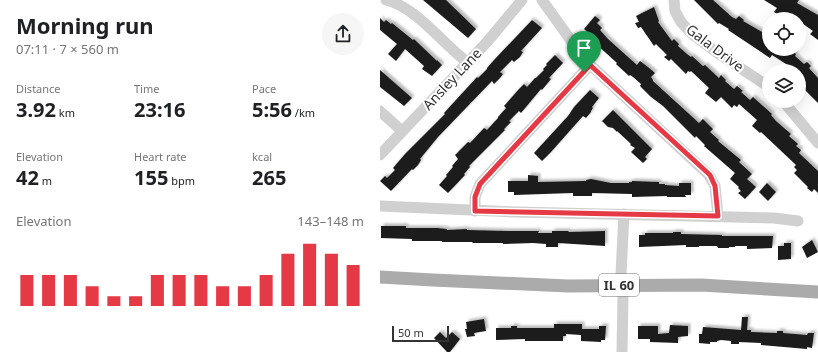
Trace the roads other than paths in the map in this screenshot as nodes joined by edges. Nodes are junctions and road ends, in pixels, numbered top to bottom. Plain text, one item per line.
1 (386, 0) edge
2 (522, 0) edge
3 (542, 0) edge
4 (674, 0) edge
5 (467, 62) junction
6 (590, 65) junction
7 (762, 82) edge
8 (789, 108) edge
9 (380, 111) edge
10 (402, 131) junction
11 (818, 143) edge
12 (380, 155) edge
13 (380, 206) edge
14 (475, 211) junction
15 (624, 214) junction
16 (718, 216) junction
17 (798, 220) dead end
18 (380, 276) edge
19 (622, 285) junction
20 (818, 292) edge
21 (622, 352) edge

1 - 5 street
2 - 5 street, Ansley Lane
3 - 6 street
4 - 7 street, Gala Drive
5 - 10 street, Ansley Lane
6 - 14 street
6 - 16 street
8 - 11 street
9 - 10 street
10 - 12 street, Ansley Lane
13 - 14 street
14 - 15 street
15 - 16 street
15 - 19 street
16 - 17 street
18 - 19 main road, IL 60
19 - 20 main road, IL 60
19 - 21 street

